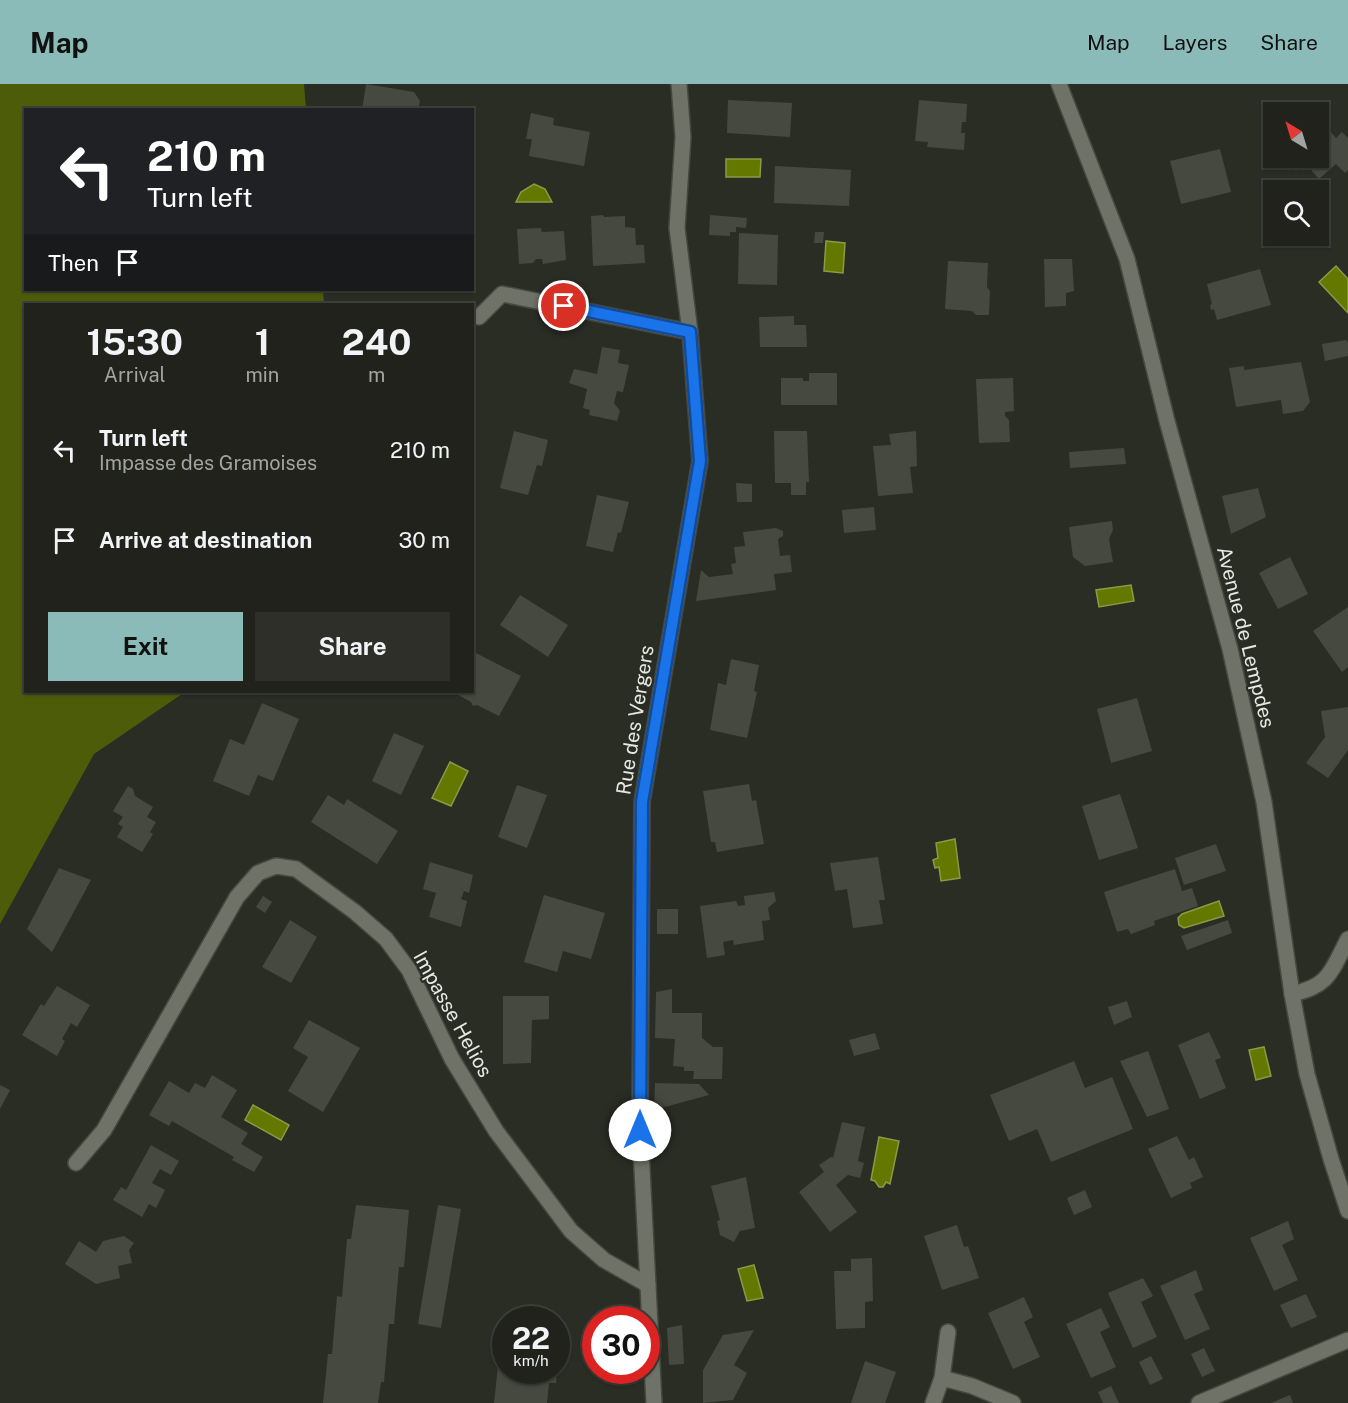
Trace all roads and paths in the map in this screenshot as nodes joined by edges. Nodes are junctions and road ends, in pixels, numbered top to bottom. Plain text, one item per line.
1 (679, 84) edge
2 (1059, 84) edge
3 (480, 317) dead end
4 (690, 332) junction
5 (1348, 939) edge
6 (1292, 994) junction
7 (76, 1163) dead end
8 (1348, 1211) edge
9 (648, 1285) junction
10 (948, 1332) dead end
11 (1348, 1340) edge
12 (942, 1378) junction
13 (654, 1403) edge
14 (933, 1403) edge
15 (1013, 1403) edge
16 (1199, 1403) edge

1 - 4 street, Rue des Vergers
2 - 6 street, Avenue de Lempdes
3 - 4 street
4 - 9 street, Rue des Vergers
5 - 6 street
6 - 8 street, Avenue de Lempdes
7 - 9 street, Impasse Helios
9 - 13 street, Rue des Vergers
10 - 12 street
11 - 16 street
12 - 14 street
12 - 15 street

